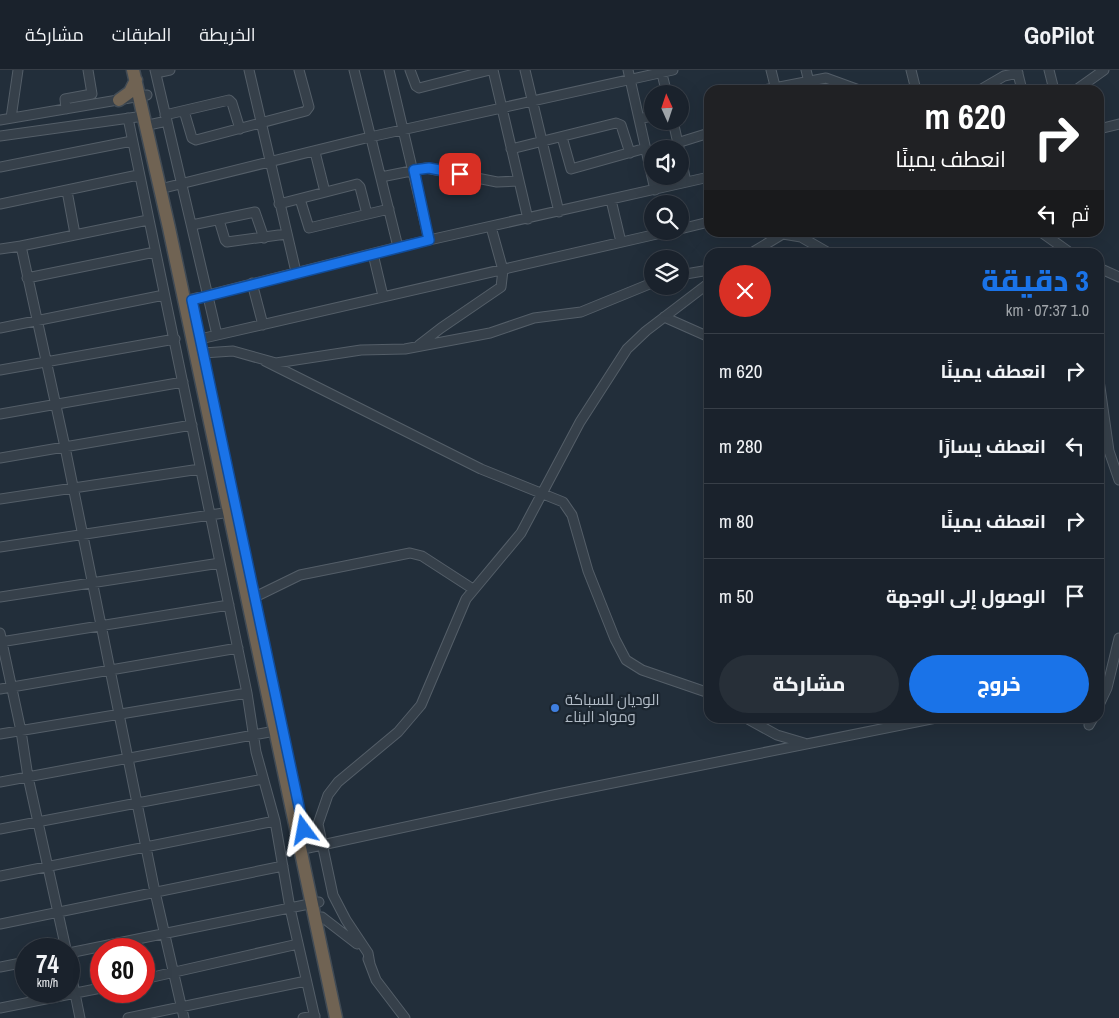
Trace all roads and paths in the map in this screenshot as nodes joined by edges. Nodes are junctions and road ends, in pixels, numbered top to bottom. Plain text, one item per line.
1 (18, 70) edge
2 (88, 70) edge
3 (170, 70) edge
4 (249, 70) edge
5 (299, 70) edge
6 (354, 70) edge
7 (388, 70) edge
8 (410, 70) edge
9 (492, 70) edge
10 (525, 70) edge
11 (628, 70) edge
12 (673, 70) edge
13 (772, 70) edge
14 (806, 70) edge
15 (911, 70) edge
16 (1049, 70) edge
17 (1104, 70) edge
18 (662, 71) edge
19 (156, 72) edge
20 (470, 72) edge
21 (1017, 72) edge
22 (137, 73) edge
23 (630, 80) junction
24 (808, 80) junction
25 (665, 85) edge
26 (775, 85) edge
27 (790, 85) edge
28 (810, 85) edge
29 (848, 85) edge
30 (912, 85) edge
31 (989, 85) edge
32 (1021, 85) edge
33 (1053, 85) edge
34 (1083, 85) edge
35 (143, 96) junction
36 (122, 99) junction
37 (533, 102) junction
38 (85, 106) junction
39 (66, 109) junction
40 (502, 110) junction
41 (184, 111) junction
42 (147, 117) junction
43 (11, 118) junction
44 (128, 118) junction
45 (166, 118) junction
46 (644, 118) edge
47 (639, 119) junction
48 (0, 121) edge
49 (88, 123) junction
50 (1119, 124) edge
51 (260, 125) junction
52 (1104, 128) edge
53 (240, 129) junction
54 (403, 130) junction
55 (704, 135) edge
56 (0, 136) edge
57 (370, 137) junction
58 (562, 137) junction
59 (132, 140) junction
60 (644, 140) edge
61 (689, 141) edge
62 (542, 142) junction
63 (511, 149) junction
64 (644, 149) edge
65 (315, 152) junction
66 (630, 153) junction
67 (269, 163) junction
68 (0, 167) edge
69 (414, 170) junction
70 (138, 175) junction
71 (381, 178) junction
72 (704, 178) edge
73 (518, 181) junction
74 (689, 181) edge
75 (182, 184) junction
76 (654, 185) edge
77 (674, 185) edge
78 (168, 187) junction
79 (655, 190) junction
80 (68, 191) junction
81 (325, 192) junction
82 (300, 199) junction
83 (611, 200) junction
84 (0, 204) edge
85 (279, 204) junction
86 (389, 209) junction
87 (559, 212) junction
88 (367, 214) junction
89 (528, 219) junction
90 (148, 220) junction
91 (219, 220) junction
92 (704, 223) edge
93 (192, 225) junction
94 (491, 227) junction
95 (689, 227) edge
96 (75, 234) junction
97 (286, 234) junction
98 (644, 237) edge
99 (777, 237) edge
100 (801, 237) edge
101 (1048, 237) edge
102 (264, 238) junction
103 (429, 240) junction
104 (621, 242) junction
105 (21, 246) junction
106 (398, 247) junction
107 (760, 248) edge
108 (820, 248) edge
109 (1063, 248) edge
110 (0, 249) edge
111 (155, 252) junction
112 (373, 254) junction
113 (503, 270) junction
114 (704, 271) edge
115 (296, 272) junction
116 (1104, 272) edge
117 (689, 274) edge
118 (1119, 277) edge
119 (27, 278) junction
120 (252, 283) junction
121 (644, 286) edge
122 (704, 287) edge
123 (208, 294) junction
124 (164, 295) junction
125 (383, 296) junction
126 (192, 300) junction
127 (664, 317) junction
128 (36, 320) junction
129 (263, 325) junction
130 (0, 328) edge
131 (217, 335) junction
132 (704, 335) edge
133 (174, 339) junction
134 (200, 339) junction
135 (417, 347) junction
136 (203, 353) junction
137 (266, 361) junction
138 (45, 362) junction
139 (0, 370) edge
140 (183, 382) junction
141 (55, 405) junction
142 (0, 414) edge
143 (1104, 416) edge
144 (192, 425) junction
145 (65, 447) junction
146 (0, 458) edge
147 (200, 469) junction
148 (1119, 480) edge
149 (73, 488) junction
150 (543, 495) junction
151 (0, 499) edge
152 (230, 512) junction
153 (210, 515) junction
154 (82, 534) junction
155 (0, 547) edge
156 (220, 564) junction
157 (92, 583) junction
158 (473, 589) junction
159 (0, 597) edge
160 (255, 597) junction
161 (229, 605) junction
162 (101, 626) junction
163 (1119, 638) edge
164 (1, 639) edge
165 (1117, 647) edge
166 (238, 648) junction
167 (110, 670) junction
168 (11, 687) junction
169 (0, 689) edge
170 (704, 691) edge
171 (247, 693) junction
172 (1104, 694) edge
173 (120, 714) junction
174 (755, 723) edge
175 (911, 723) edge
176 (21, 730) junction
177 (275, 731) junction
178 (0, 734) edge
179 (254, 736) junction
180 (807, 744) junction
181 (129, 758) junction
182 (28, 777) junction
183 (263, 779) junction
184 (0, 782) edge
185 (137, 803) junction
186 (275, 821) junction
187 (39, 822) junction
188 (0, 829) edge
189 (322, 844) junction
190 (146, 846) junction
191 (308, 848) junction
192 (48, 866) junction
193 (283, 866) junction
194 (0, 876) edge
195 (155, 892) junction
196 (315, 903) junction
197 (290, 908) junction
198 (58, 912) junction
199 (322, 917) junction
200 (0, 924) edge
201 (166, 933) junction
202 (64, 938) edge
203 (298, 944) junction
204 (80, 951) edge
205 (15, 964) edge
206 (370, 964) junction
207 (0, 966) edge
208 (174, 973) junction
209 (155, 977) edge
210 (306, 981) junction
211 (25, 1003) edge
212 (77, 1003) edge
213 (181, 1007) junction
214 (0, 1008) edge
215 (315, 1017) edge
216 (80, 1018) edge
217 (128, 1018) edge
218 (184, 1018) edge
219 (303, 1018) edge
220 (336, 1018) edge
221 (343, 1018) edge
222 (405, 1018) edge

1 - 43 street
2 - 39 street
3 - 19 street
4 - 51 street
5 - 51 street
6 - 57 street
7 - 54 street
8 - 20 street
9 - 20 street
9 - 40 street
10 - 37 street
11 - 23 street
12 - 18 street
13 - 26 street
14 - 24 street
15 - 30 street
16 - 33 street
17 - 34 street
18 - 23 street
18 - 25 street
19 - 45 street
21 - 31 street
21 - 32 street
22 - 35 highway
22 - 36 highway
23 - 37 street
23 - 47 street
24 - 27 street
24 - 28 street
24 - 29 street
35 - 36 street
35 - 42 highway
36 - 38 street
36 - 42 highway
37 - 40 street
37 - 62 street
38 - 39 street
38 - 49 street
39 - 43 street
40 - 54 street
40 - 63 street
41 - 45 street
41 - 53 street
41 - 53 street
42 - 44 street
42 - 45 street
42 - 78 highway
42 - 152 highway
43 - 48 street
44 - 49 street
44 - 59 street
45 - 75 street
46 - 47 street
47 - 60 street
49 - 56 street
50 - 52 street
51 - 53 street
51 - 67 street
54 - 57 street
54 - 69 street
55 - 61 street
57 - 65 street
57 - 71 street
58 - 62 street
58 - 66 street
58 - 66 street
59 - 68 street
59 - 70 street
62 - 63 street
62 - 87 street
63 - 73 street
64 - 66 street
65 - 67 street
65 - 81 street
67 - 75 street
67 - 85 street
69 - 71 street
69 - 73 street
69 - 103 street
70 - 80 street
70 - 90 street
71 - 86 street
72 - 74 street
73 - 89 street
75 - 78 street
75 - 93 street
76 - 79 street
77 - 79 street
78 - 126 highway
79 - 83 street
80 - 84 street
80 - 96 street
81 - 82 street
81 - 88 street
82 - 85 street
82 - 88 street
83 - 87 street
83 - 104 street
85 - 97 street
86 - 88 street
86 - 106 street
87 - 89 street
89 - 94 street
90 - 96 street
90 - 111 street
91 - 93 street
91 - 102 street
91 - 102 street
92 - 95 street
93 - 123 street
94 - 103 street
94 - 113 street
96 - 105 street
97 - 102 street
97 - 115 street
98 - 104 street
99 - 107 street
100 - 108 street
101 - 109 street
103 - 106 street
104 - 113 street
105 - 110 street
105 - 119 street
106 - 112 street
111 - 119 street
111 - 124 street
112 - 115 street
112 - 125 street
113 - 125 street
113 - 135 street
114 - 117 street
115 - 120 street
116 - 118 street
119 - 128 street
120 - 123 street
120 - 129 street
121 - 135 street
122 - 127 street
123 - 126 street
123 - 131 street
124 - 128 street
124 - 133 street
125 - 129 street
126 - 134 highway
127 - 132 street
127 - 150 street
128 - 130 street
128 - 138 street
129 - 131 street
131 - 134 street
133 - 138 street
133 - 140 street
134 - 136 highway
135 - 137 street
136 - 137 street
136 - 160 highway
137 - 150 street
138 - 139 street
138 - 141 street
140 - 141 street
140 - 144 street
141 - 142 street
141 - 145 street
143 - 148 street
144 - 145 street
144 - 147 street
145 - 146 street
145 - 149 street
147 - 149 street
147 - 153 street
149 - 151 street
149 - 154 street
150 - 158 street
150 - 170 street
152 - 153 street
152 - 177 highway
153 - 154 street
153 - 156 street
154 - 155 street
154 - 157 street
156 - 157 street
156 - 161 street
157 - 159 street
157 - 162 street
158 - 160 street
158 - 189 street
160 - 191 highway
161 - 162 street
161 - 166 street
162 - 164 street
162 - 167 street
163 - 165 street
164 - 168 street
165 - 172 street
166 - 167 street
166 - 171 street
167 - 168 street
167 - 173 street
168 - 169 street
168 - 176 street
171 - 173 street
171 - 179 street
173 - 176 street
173 - 181 street
174 - 180 street
175 - 180 street
176 - 178 street
176 - 182 street
177 - 179 street
177 - 196 highway
179 - 181 street
179 - 183 street
180 - 189 street
181 - 182 street
181 - 185 street
182 - 184 street
182 - 187 street
183 - 185 street
183 - 186 street
185 - 187 street
185 - 190 street
186 - 190 street
186 - 193 street
187 - 188 street
187 - 192 street
189 - 191 street
189 - 206 street
190 - 192 street
190 - 195 street
191 - 196 highway
192 - 194 street
192 - 198 street
193 - 195 street
193 - 197 street
195 - 198 street
195 - 201 street
196 - 197 street
196 - 199 highway
196 - 220 highway
197 - 201 street
197 - 203 street
198 - 200 street
198 - 202 street
199 - 206 street
199 - 221 highway
201 - 204 street
201 - 208 street
203 - 208 street
203 - 210 street
205 - 207 street
206 - 222 street
208 - 209 street
208 - 213 street
210 - 213 street
210 - 215 street
211 - 214 street
212 - 216 street
213 - 217 street
213 - 218 street
215 - 219 street

